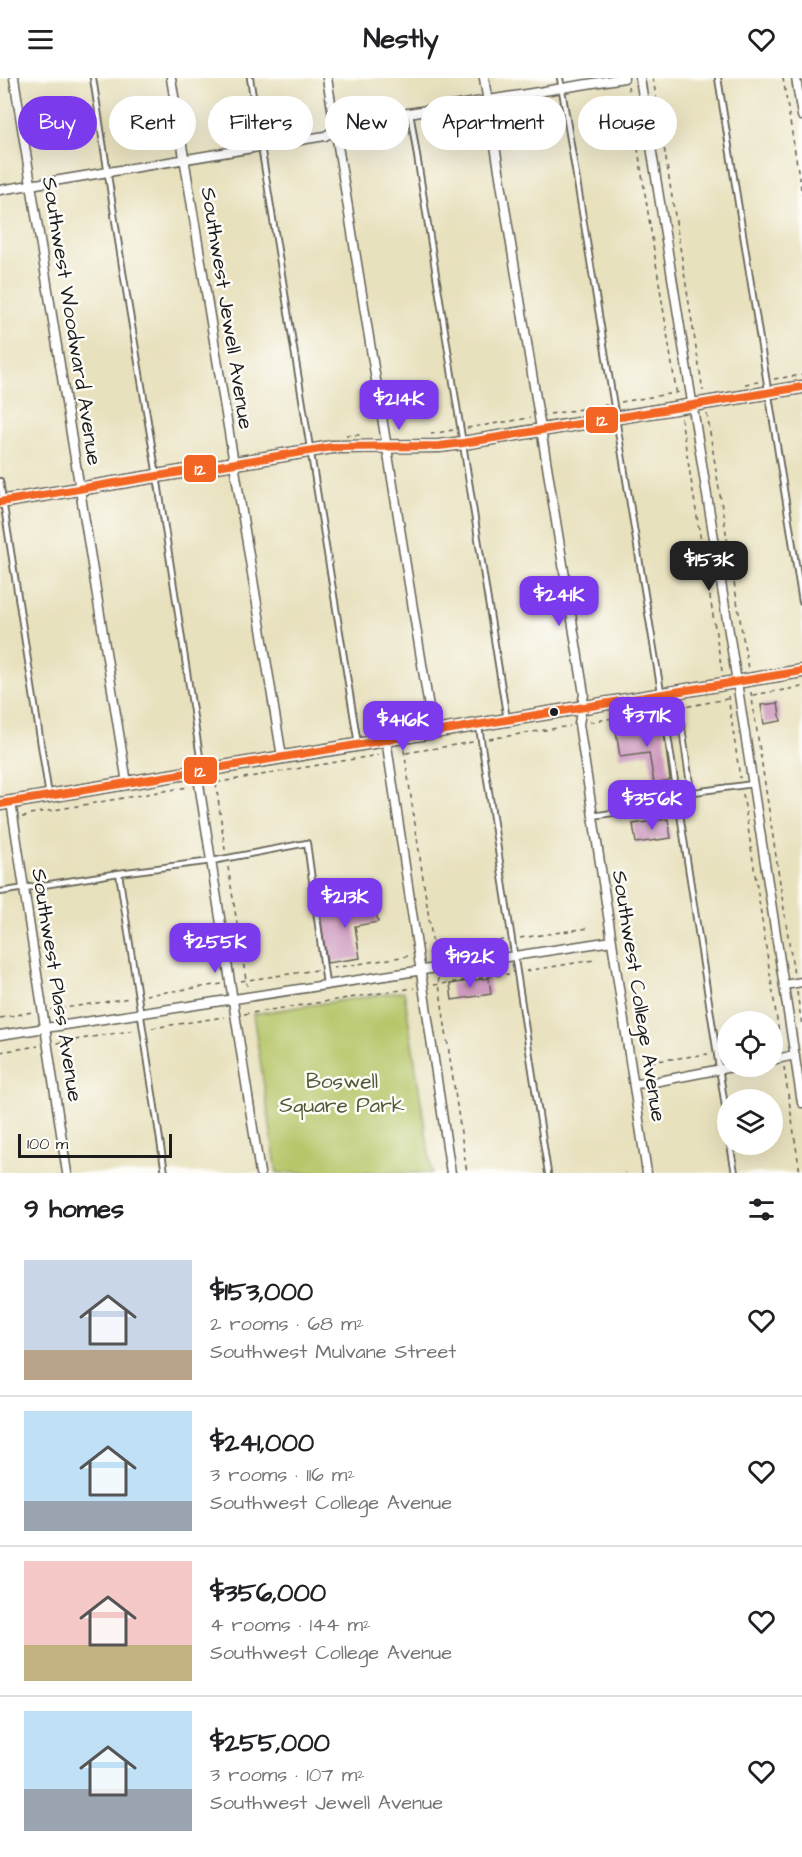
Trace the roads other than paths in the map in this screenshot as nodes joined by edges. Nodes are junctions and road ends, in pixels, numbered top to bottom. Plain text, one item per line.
1 (14, 78) edge
2 (93, 78) edge
3 (171, 78) edge
4 (250, 78) edge
5 (327, 78) edge
6 (484, 78) edge
7 (560, 78) edge
8 (625, 78) edge
9 (640, 78) edge
10 (718, 78) edge
11 (796, 78) edge
12 (562, 88) junction
13 (253, 96) edge
14 (330, 96) edge
15 (486, 96) edge
16 (512, 96) edge
17 (421, 110) edge
18 (410, 112) joint
19 (802, 116) edge
20 (231, 150) edge
21 (262, 150) edge
22 (339, 150) edge
23 (495, 150) edge
24 (184, 158) junction
25 (108, 171) junction
26 (31, 184) junction
27 (0, 190) edge
28 (768, 386) junction
29 (802, 387) edge
30 (699, 404) junction
31 (616, 418) junction
32 (540, 431) junction
33 (386, 442) junction
34 (463, 443) junction
35 (310, 451) junction
36 (234, 463) junction
37 (157, 476) junction
38 (0, 481) edge
39 (81, 489) junction
40 (2, 502) edge
41 (802, 602) edge
42 (802, 671) edge
43 (731, 683) junction
44 (661, 694) junction
45 (582, 707) junction
46 (665, 717) junction
47 (507, 720) junction
48 (479, 724) junction
49 (433, 732) junction
50 (386, 740) junction
51 (358, 744) junction
52 (282, 757) junction
53 (200, 771) junction
54 (127, 783) junction
55 (753, 784) junction
56 (691, 791) junction
57 (676, 794) junction
58 (50, 796) junction
59 (6, 803) edge
60 (593, 816) junction
61 (212, 861) junction
62 (119, 873) junction
63 (24, 888) junction
64 (0, 892) edge
65 (612, 941) junction
66 (515, 956) junction
67 (420, 970) junction
68 (799, 983) edge
69 (326, 984) junction
70 (784, 985) junction
71 (233, 999) junction
72 (140, 1014) junction
73 (46, 1028) junction
74 (0, 1035) edge
75 (795, 1055) junction
76 (783, 1058) edge
77 (717, 1059) edge
78 (717, 1070) edge
79 (634, 1084) junction
80 (802, 1102) edge
81 (732, 1155) edge
82 (67, 1173) edge
83 (165, 1173) edge
84 (260, 1173) edge
85 (451, 1173) edge
86 (548, 1173) edge
87 (647, 1173) edge
88 (735, 1173) edge

1 - 26 street, Southwest Woodward Avenue
2 - 25 lane
3 - 24 street, Southwest Jewell Avenue
4 - 13 lane
5 - 14 street
6 - 15 street, Southwest College Avenue
7 - 12 lane
8 - 12 street
9 - 30 street
10 - 28 lane
11 - 19 street
12 - 16 street
12 - 31 lane
17 - 18 street
18 - 34 lane
20 - 24 street
21 - 35 lane
22 - 33 street
23 - 32 street, Southwest College Avenue
24 - 25 street
24 - 36 street, Southwest Jewell Avenue
25 - 26 street
25 - 37 lane
26 - 27 street
26 - 39 street, Southwest Woodward Avenue
28 - 29 main road
28 - 30 main road
28 - 41 lane
30 - 31 main road
30 - 43 street
31 - 32 main road
31 - 44 lane
32 - 34 main road
32 - 45 street, Southwest College Avenue
33 - 34 main road
33 - 35 main road
33 - 49 street
34 - 47 lane
35 - 36 main road
35 - 51 lane
36 - 37 main road
36 - 52 street, Southwest Jewell Avenue
37 - 39 main road
37 - 53 lane
38 - 40 lane
39 - 40 main road
39 - 54 street, Southwest Woodward Avenue
40 - 58 lane
42 - 43 main road
43 - 44 main road
43 - 55 street
44 - 45 main road
44 - 46 lane
45 - 47 main road
45 - 60 street, Southwest College Avenue
46 - 56 lane
46 - 57 lane
47 - 48 main road
48 - 49 main road
48 - 66 lane
49 - 50 main road
50 - 51 main road
50 - 67 street
51 - 52 main road
52 - 53 main road
53 - 54 main road
53 - 61 street
54 - 58 main road
55 - 56 lane
55 - 70 street
56 - 57 lane
57 - 60 lane
57 - 77 lane
58 - 59 main road
59 - 63 street, Southwest Plass Avenue
60 - 65 street, Southwest College Avenue
61 - 62 lane
61 - 69 lane
61 - 71 street
62 - 63 lane
62 - 72 lane
63 - 64 lane
63 - 73 street, Southwest Plass Avenue
65 - 66 street
65 - 79 street, Southwest College Avenue
66 - 67 street
66 - 86 lane
67 - 69 street
67 - 85 street
68 - 70 street
69 - 71 street
70 - 75 street
71 - 72 street
71 - 84 street
72 - 73 street
72 - 83 lane
73 - 74 street
73 - 82 street, Southwest Plass Avenue
75 - 76 street
75 - 80 street
78 - 79 street
79 - 87 street, Southwest College Avenue
81 - 88 lane

